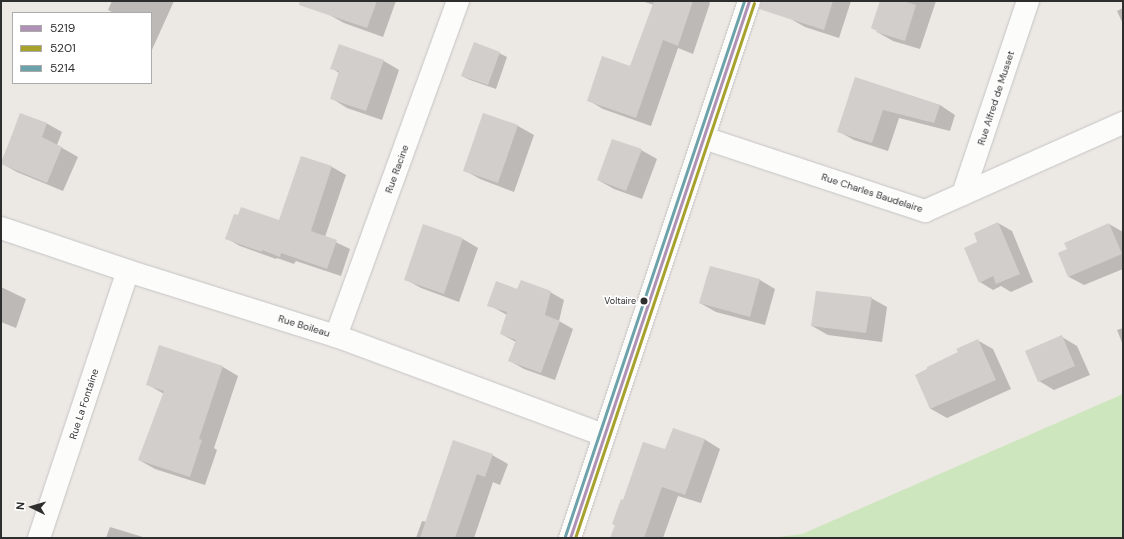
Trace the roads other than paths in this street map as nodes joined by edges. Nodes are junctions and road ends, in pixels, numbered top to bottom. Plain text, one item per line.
1 (458, 1) edge
2 (749, 1) edge
3 (1028, 1) edge
4 (1123, 123) edge
5 (704, 138) junction
6 (963, 194) junction
7 (1, 228) edge
8 (128, 271) junction
9 (336, 336) junction
10 (603, 435) junction
11 (39, 538) edge
12 (570, 538) edge

1 - 9 street, Rue Racine
2 - 5 street
3 - 6 street, Rue Alfred de Musset
4 - 6 street, Rue Charles Baudelaire
5 - 6 street, Rue Charles Baudelaire
5 - 10 street
7 - 8 street, Rue Boileau
8 - 9 street, Rue Boileau
8 - 11 street, Rue La Fontaine
9 - 10 street, Rue Boileau
10 - 12 street

